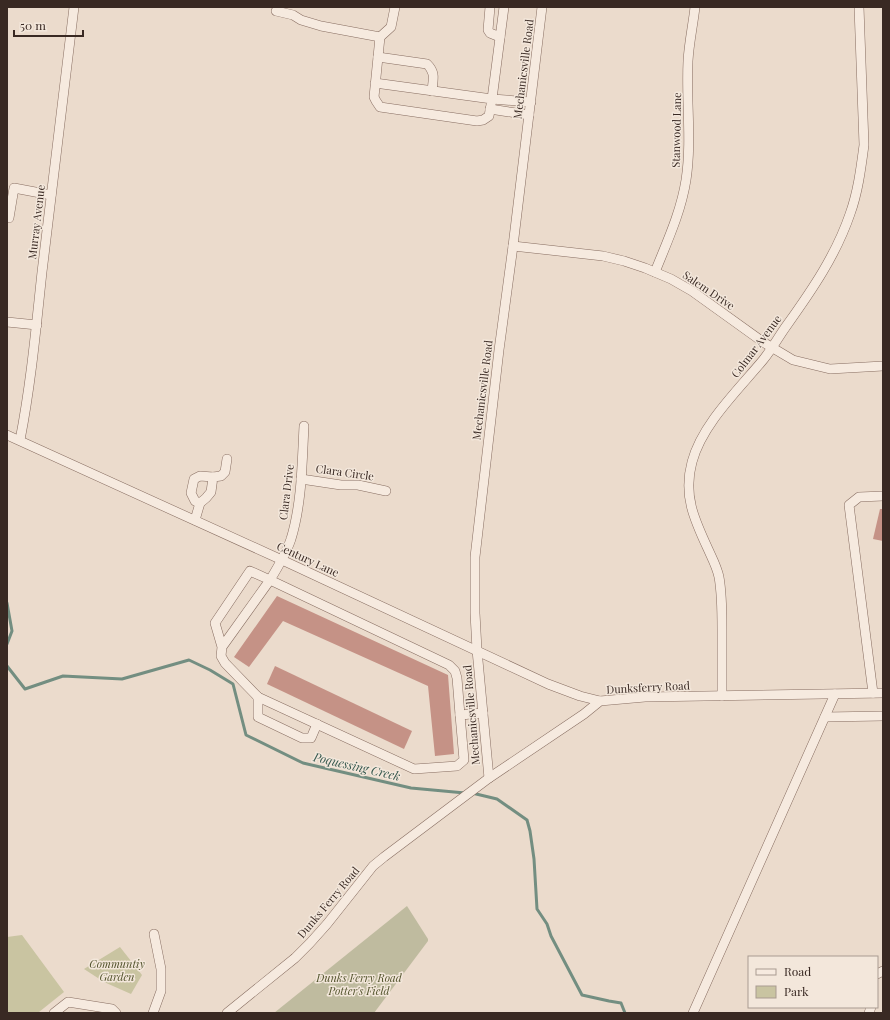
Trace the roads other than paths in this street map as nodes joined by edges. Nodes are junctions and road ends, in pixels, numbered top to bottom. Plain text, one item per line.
1 (74, 7) edge
2 (395, 7) edge
3 (490, 7) edge
4 (504, 7) edge
5 (542, 7) edge
6 (695, 7) edge
7 (859, 7) edge
8 (276, 11) dead end
9 (380, 37) junction
10 (500, 37) junction
11 (378, 57) junction
12 (375, 83) junction
13 (432, 91) junction
14 (492, 99) junction
15 (531, 102) junction
16 (490, 109) junction
17 (529, 115) junction
18 (10, 195) edge
19 (51, 195) junction
20 (9, 218) dead end
21 (513, 246) junction
22 (655, 272) junction
23 (7, 322) edge
24 (37, 325) junction
25 (772, 348) junction
26 (883, 366) edge
27 (304, 426) dead end
28 (7, 435) edge
29 (20, 440) junction
30 (227, 458) dead end
31 (213, 477) junction
32 (301, 478) junction
33 (386, 491) dead end
34 (883, 496) edge
35 (200, 503) junction
36 (195, 520) junction
37 (282, 560) junction
38 (270, 580) junction
39 (222, 647) junction
40 (477, 650) junction
41 (872, 693) junction
42 (883, 693) edge
43 (835, 694) junction
44 (722, 696) junction
45 (258, 697) junction
46 (600, 701) junction
47 (483, 713) junction
48 (460, 715) junction
49 (883, 716) edge
50 (825, 717) junction
51 (317, 724) junction
52 (489, 778) junction
53 (449, 808) joint
54 (154, 934) dead end
55 (54, 1013) edge
56 (116, 1013) edge
57 (153, 1013) edge
58 (227, 1013) edge
59 (693, 1013) edge

1 - 19 street, Murray Avenue
2 - 9 street
3 - 10 street
4 - 10 street
5 - 15 street, Mechanicsville Road
6 - 22 street, Stanwood Lane
7 - 25 street, Colmar Avenue
8 - 9 street
9 - 11 street
10 - 14 street
11 - 12 street
11 - 13 street
12 - 13 street
12 - 16 street
13 - 14 street
14 - 15 street
14 - 16 street
15 - 17 street, Mechanicsville Road
16 - 17 street
17 - 21 street, Mechanicsville Road
18 - 19 street
18 - 20 street
19 - 24 street, Murray Avenue
21 - 22 street, Salem Drive
21 - 40 street, Mechanicsville Road
22 - 25 street, Salem Drive
23 - 24 street
24 - 29 street, Murray Avenue
25 - 26 street, Salem Drive
25 - 44 street, Colmar Avenue
27 - 32 street, Clara Drive
28 - 29 street, Century Lane
29 - 36 street, Century Lane
30 - 31 street
31 - 35 street
31 - 35 street
32 - 33 street, Clara Circle
32 - 37 street, Clara Drive
34 - 41 street
35 - 36 street
36 - 37 street, Century Lane
37 - 38 street, Clara Drive
37 - 40 street, Century Lane
38 - 39 street, Clara Drive
38 - 39 street
38 - 48 street
39 - 45 street
40 - 46 street, Century Lane
40 - 47 street, Mechanicsville Road
41 - 42 street, Dunksferry Road
41 - 43 street, Dunksferry Road
43 - 44 street, Dunksferry Road
43 - 50 street
44 - 46 street, Dunksferry Road
45 - 51 street
45 - 51 street
46 - 52 street, Dunksferry Road
47 - 48 street
47 - 52 street, Mechanicsville Road
48 - 51 street
49 - 50 street
50 - 59 street
52 - 53 street, Dunksferry Road
53 - 58 street, Dunks Ferry Road
54 - 57 street
55 - 56 street

